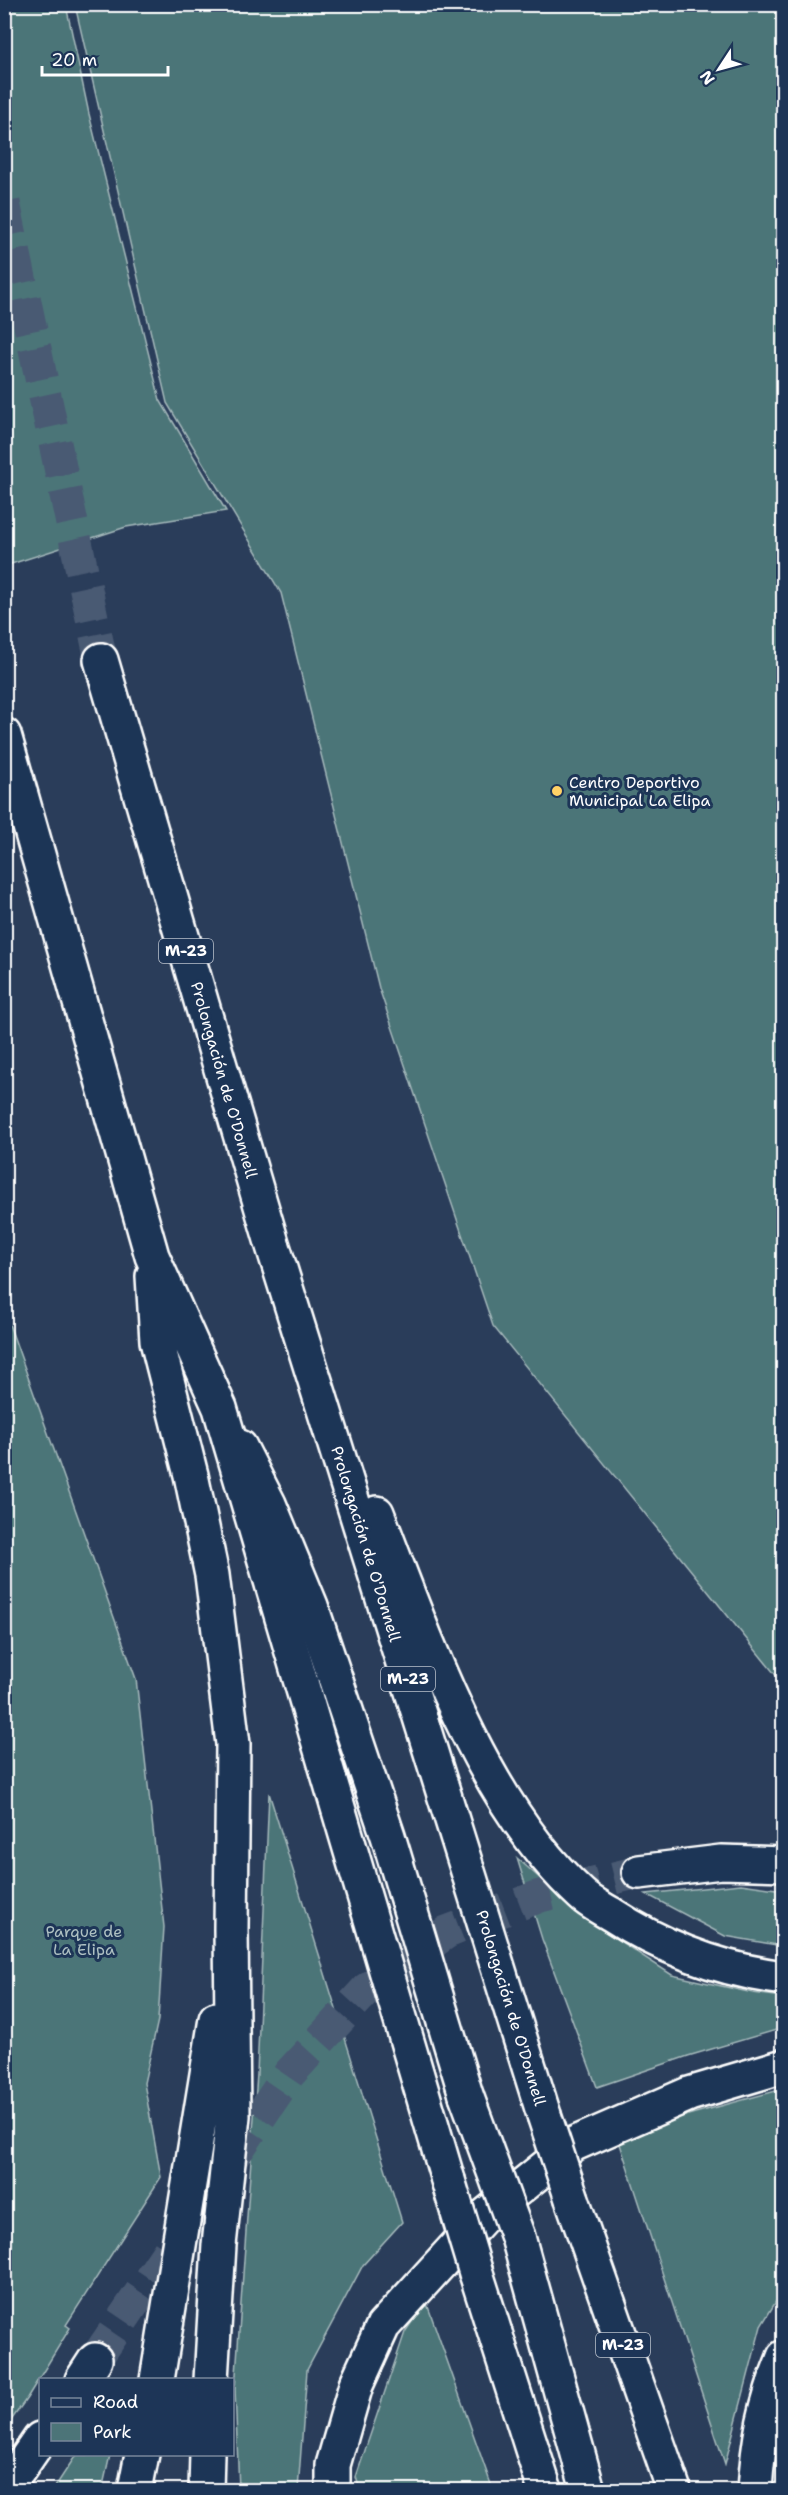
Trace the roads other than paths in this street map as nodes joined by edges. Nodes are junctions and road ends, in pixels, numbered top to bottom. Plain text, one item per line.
1 (101, 660) tunnel mouth
2 (4, 735) edge
3 (272, 1243) junction
4 (152, 1256) junction
5 (220, 1408) junction
6 (783, 1864) edge
7 (639, 1872) tunnel mouth
8 (231, 1929) junction
9 (783, 1978) edge
10 (783, 2066) edge
11 (783, 2357) edge
12 (157, 2378) edge
13 (211, 2378) edge
14 (39, 2440) edge
15 (142, 2456) edge
16 (207, 2456) edge
17 (5, 2490) edge
18 (135, 2490) edge
19 (206, 2490) edge
20 (333, 2490) edge
21 (545, 2490) edge
22 (588, 2490) edge
23 (674, 2490) edge
24 (755, 2490) edge

1 - 3 main road, Prolongación de O'Donnell / M-23
2 - 4 main road
3 - 9 main road
3 - 23 main road, Prolongación de O'Donnell / M-23, bridge
4 - 5 main road
4 - 8 main road
5 - 21 main road, bridge
5 - 22 main road, bridge
6 - 7 main road
8 - 12 main road
8 - 13 main road
10 - 20 main road
11 - 24 main road
14 - 17 main road
15 - 18 main road
16 - 19 main road

